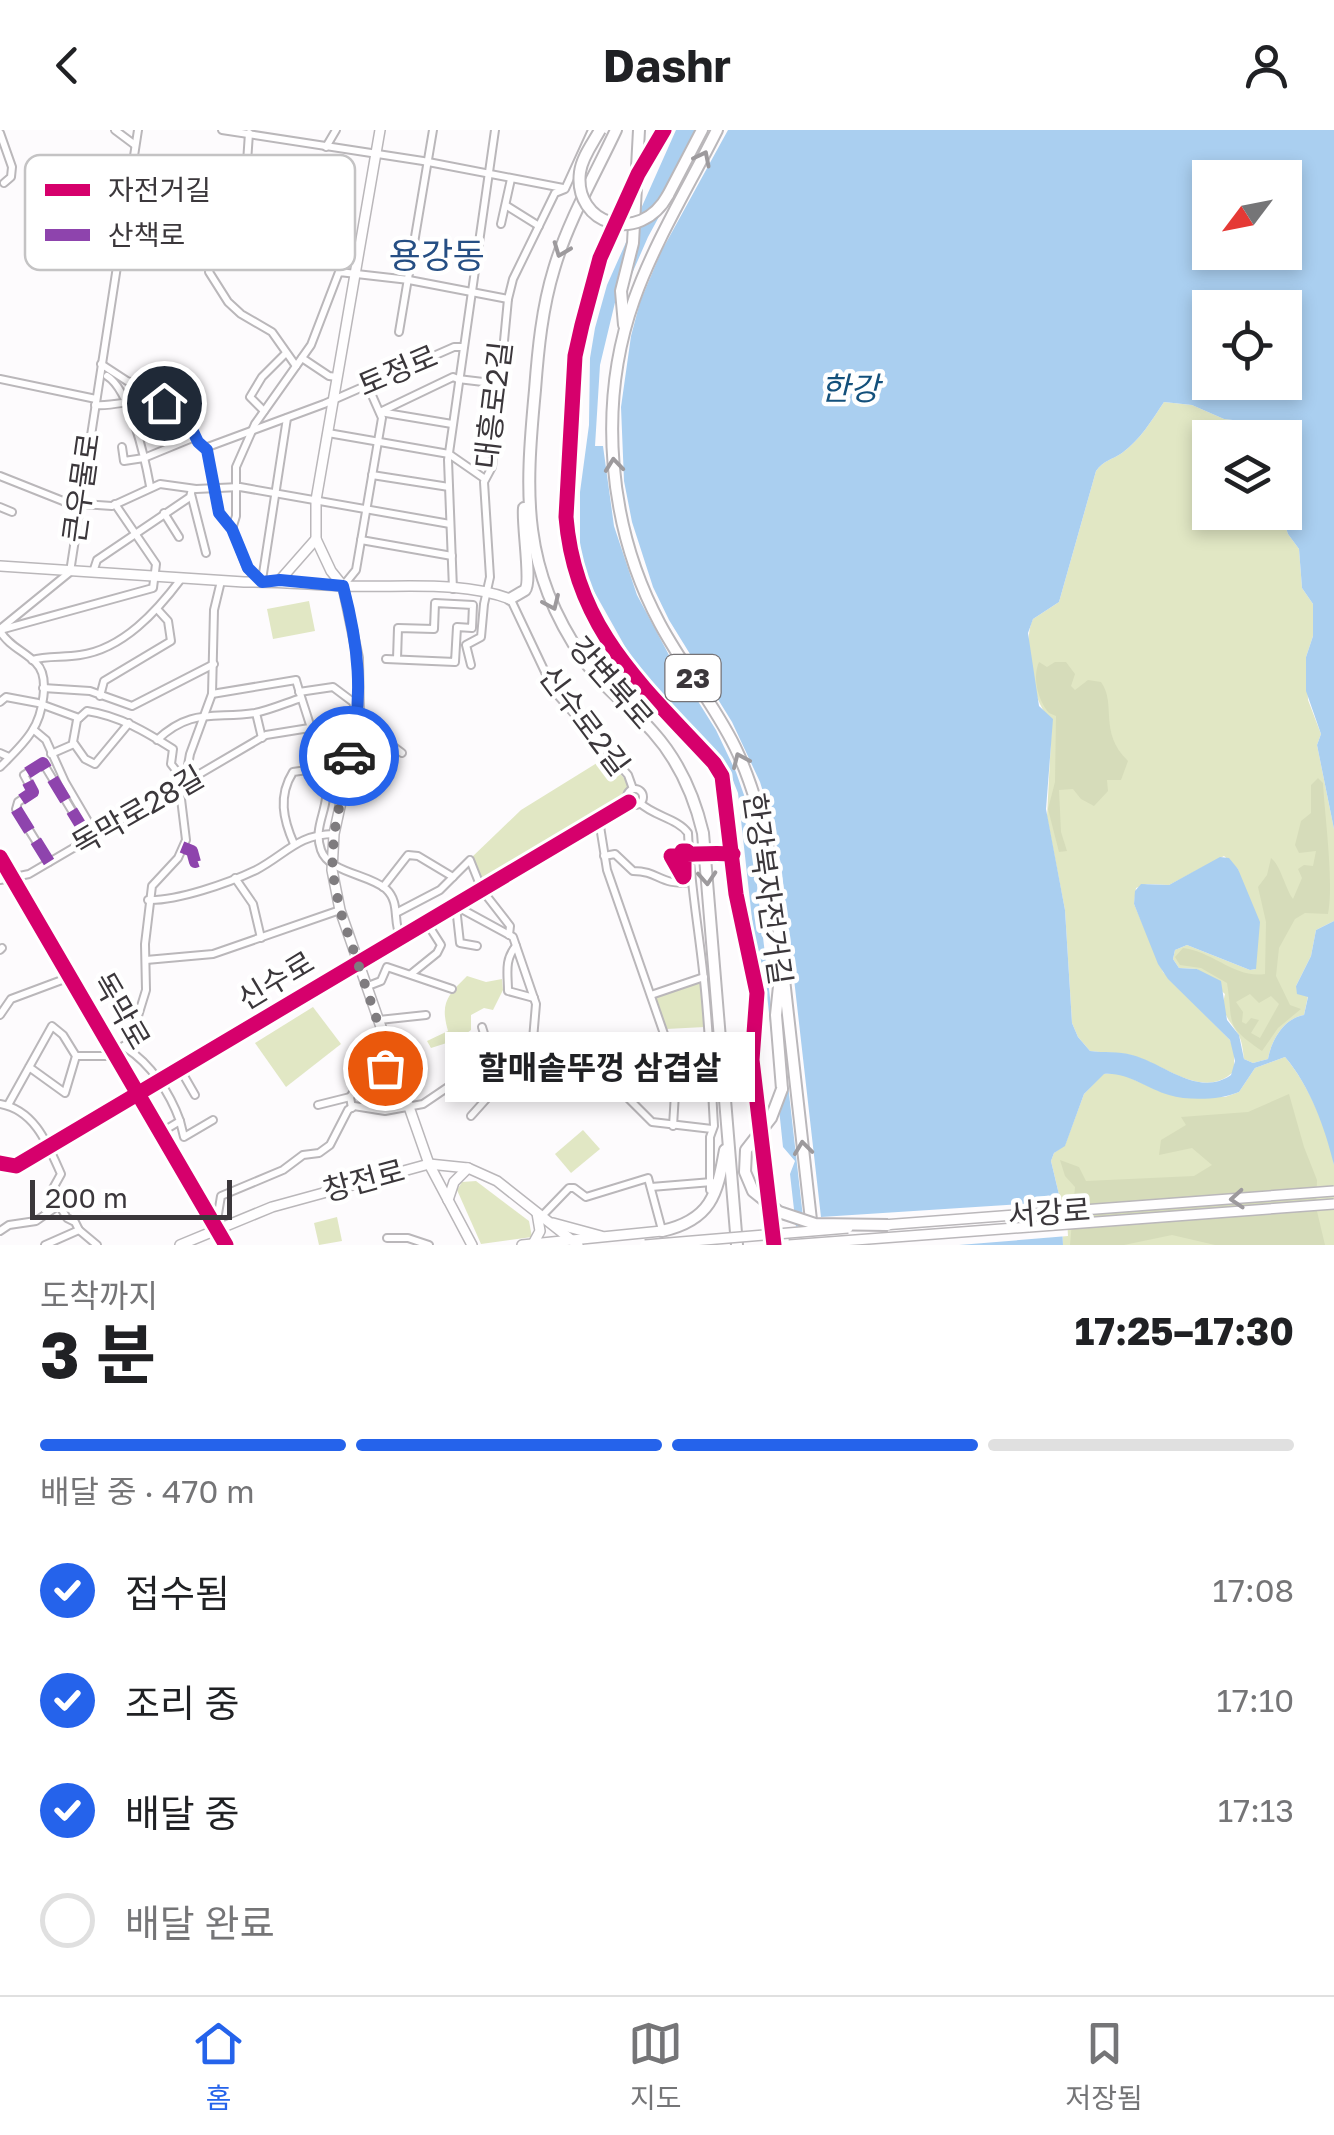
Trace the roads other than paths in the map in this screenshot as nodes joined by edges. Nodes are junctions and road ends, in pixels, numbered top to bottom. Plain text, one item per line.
1 (114, 130) edge
2 (138, 130) edge
3 (222, 130) edge
4 (336, 130) edge
5 (380, 130) edge
6 (433, 130) edge
7 (496, 130) edge
8 (596, 130) edge
9 (616, 130) edge
10 (639, 130) edge
11 (702, 130) edge
12 (717, 130) edge
13 (0, 131) edge
14 (262, 133) edge
15 (248, 134) junction
16 (136, 144) junction
17 (326, 146) junction
18 (134, 155) edge
19 (247, 155) edge
20 (375, 156) junction
21 (428, 162) junction
22 (11, 175) junction
23 (489, 175) junction
24 (511, 178) junction
25 (23, 182) dead end
26 (4, 183) dead end
27 (565, 189) junction
28 (507, 206) junction
29 (501, 224) dead end
30 (539, 226) junction
31 (355, 268) edge
32 (116, 270) edge
33 (210, 270) edge
34 (355, 270) edge
35 (354, 274) junction
36 (409, 280) junction
37 (471, 292) junction
38 (508, 299) junction
39 (625, 330) junction
40 (399, 332) dead end
41 (463, 346) junction
42 (285, 354) junction
43 (302, 358) junction
44 (101, 364) junction
45 (296, 366) junction
46 (108, 376) dead end
47 (337, 377) junction
48 (0, 379) edge
49 (458, 379) junction
50 (367, 384) junction
51 (500, 384) junction
52 (173, 397) junction
53 (334, 398) junction
54 (95, 402) junction
55 (127, 404) junction
56 (264, 411) junction
57 (380, 412) junction
58 (287, 418) junction
59 (452, 424) junction
60 (254, 430) junction
61 (328, 433) junction
62 (195, 437) junction
63 (378, 440) junction
64 (122, 448) dead end
65 (206, 448) junction
66 (449, 454) junction
67 (142, 458) junction
68 (372, 475) junction
69 (0, 476) edge
70 (485, 479) junction
71 (150, 486) junction
72 (234, 486) junction
73 (449, 487) junction
74 (215, 488) junction
75 (192, 491) junction
76 (276, 494) junction
77 (528, 498) junction
78 (316, 500) junction
79 (80, 503) junction
80 (115, 504) junction
81 (0, 507) edge
82 (366, 509) junction
83 (12, 512) dead end
84 (164, 513) junction
85 (450, 524) junction
86 (232, 529) junction
87 (136, 532) junction
88 (179, 537) dead end
89 (316, 539) junction
90 (361, 540) junction
91 (206, 553) dead end
92 (452, 556) junction
93 (0, 566) edge
94 (70, 572) junction
95 (92, 573) junction
96 (156, 576) junction
97 (182, 578) junction
98 (221, 580) junction
99 (280, 580) junction
100 (262, 582) junction
101 (343, 586) junction
102 (453, 589) junction
103 (486, 590) junction
104 (510, 599) junction
105 (158, 610) junction
106 (0, 630) edge
107 (386, 659) dead end
108 (32, 660) junction
109 (397, 660) junction
110 (214, 664) junction
111 (471, 665) dead end
112 (43, 688) junction
113 (212, 694) junction
114 (300, 695) junction
115 (100, 696) junction
116 (0, 702) edge
117 (42, 705) junction
118 (256, 712) junction
119 (204, 715) junction
120 (78, 718) junction
121 (359, 720) junction
122 (129, 723) junction
123 (309, 727) junction
124 (34, 730) junction
125 (262, 738) junction
126 (156, 740) junction
127 (74, 744) junction
128 (0, 753) edge
129 (402, 753) dead end
130 (51, 754) junction
131 (9, 757) junction
132 (0, 767) edge
133 (321, 768) junction
134 (343, 782) junction
135 (186, 783) junction
136 (176, 789) junction
137 (633, 789) junction
138 (327, 796) junction
139 (629, 802) junction
140 (640, 803) junction
141 (598, 820) junction
142 (318, 834) junction
143 (334, 834) junction
144 (92, 837) junction
145 (294, 844) junction
146 (604, 856) junction
147 (0, 857) edge
148 (49, 862) junction
149 (333, 864) junction
150 (11, 876) junction
151 (453, 877) junction
152 (236, 878) junction
153 (0, 880) edge
154 (690, 882) junction
155 (383, 887) junction
156 (482, 890) junction
157 (148, 900) junction
158 (456, 906) junction
159 (496, 907) junction
160 (340, 910) junction
161 (396, 913) junction
162 (427, 923) junction
163 (488, 923) junction
164 (510, 935) junction
165 (261, 938) junction
166 (401, 938) junction
167 (477, 946) dead end
168 (516, 946) junction
169 (146, 960) junction
170 (360, 963) junction
171 (782, 964) junction
172 (411, 974) junction
173 (70, 978) junction
174 (704, 978) junction
175 (368, 986) junction
176 (452, 989) dead end
177 (651, 995) junction
178 (534, 998) junction
179 (426, 1015) dead end
180 (0, 1016) edge
181 (379, 1020) junction
182 (482, 1027) dead end
183 (126, 1048) junction
184 (114, 1054) junction
185 (76, 1056) junction
186 (532, 1063) junction
187 (504, 1064) junction
188 (392, 1065) junction
189 (494, 1066) junction
190 (29, 1067) junction
191 (180, 1070) junction
192 (160, 1082) junction
193 (138, 1095) junction
194 (195, 1095) dead end
195 (350, 1096) junction
196 (4, 1105) edge
197 (318, 1105) dead end
198 (407, 1106) junction
199 (352, 1108) junction
200 (471, 1116) dead end
201 (178, 1117) junction
202 (213, 1120) dead end
203 (673, 1126) junction
204 (712, 1129) junction
205 (160, 1132) junction
206 (728, 1139) junction
207 (49, 1147) junction
208 (0, 1164) edge
209 (429, 1164) junction
210 (468, 1168) junction
211 (712, 1182) junction
212 (652, 1187) junction
213 (1334, 1191) edge
214 (448, 1202) junction
215 (1334, 1204) edge
216 (59, 1205) junction
217 (542, 1216) junction
218 (692, 1220) junction
219 (216, 1228) junction
220 (678, 1228) junction
221 (78, 1230) junction
222 (0, 1231) edge
223 (662, 1231) junction
224 (888, 1231) junction
225 (603, 1236) junction
226 (387, 1238) dead end
227 (575, 1243) edge
228 (533, 1244) edge
229 (47, 1245) edge
230 (97, 1245) edge
231 (180, 1245) edge
232 (226, 1245) edge
233 (429, 1245) edge
234 (472, 1245) edge
235 (522, 1245) edge
236 (645, 1245) edge
237 (690, 1245) edge
238 (737, 1245) edge
239 (789, 1245) edge
240 (814, 1245) edge
241 (858, 1245) edge

1 - 16 street
2 - 16 street, 큰우물로
3 - 15 street
4 - 17 street
5 - 20 main road, 토정로
6 - 21 street
7 - 23 street
8 - 11 highway, bridge
8 - 27 street, 대흥로2길
9 -> 77 highway, 강변북로 / 23
10 - 39 highway
39 -> 12 highway, 23
13 - 22 street
14 - 15 street
14 - 17 street
15 - 19 street
16 - 18 street, 큰우물로
17 - 20 street
20 - 21 street
20 - 31 main road, 토정로
21 - 23 street
21 - 36 street
22 - 25 street
22 - 26 street
23 - 24 street
23 - 37 street
24 - 27 street
24 - 28 street
27 - 30 street, 대흥로2길
28 - 29 street
28 - 30 street
30 - 38 street, 대흥로2길
32 - 44 street, 큰우물로
33 - 42 street
34 - 35 main road, 토정로
35 - 36 street
35 - 43 street
35 - 47 main road, 토정로
36 - 37 street
36 - 40 street
37 - 38 street
37 - 41 street
38 - 51 street, 대흥로2길
171 -> 39 highway, 23
41 - 49 street
41 - 50 street, 토정로
42 - 45 street
42 - 56 street
43 - 45 street
43 - 47 street
44 - 52 street
44 - 54 street, 큰우물로
45 - 56 street
46 - 55 street
47 - 53 main road, 토정로
48 - 54 street
49 - 51 street
49 - 57 street
49 - 59 street
50 - 53 street, 토정로
50 - 57 street
51 - 70 street, 대흥로2길
52 - 55 street, 큰우물로
52 - 62 street
53 - 58 street, 토정로
53 - 61 main road, 토정로
54 - 55 street, 큰우물로
54 - 79 street, 큰우물로
55 - 67 street
56 - 60 street
57 - 59 street
57 - 63 street
58 - 60 street, 토정로
58 - 76 street
59 - 66 street
60 - 65 street, 토정로
60 - 72 street
61 - 63 street, 토정로
61 - 78 main road, 토정로
62 - 65 street
62 - 67 street
63 - 66 street, 토정로
63 - 68 street
64 - 67 street
65 - 74 street
66 - 70 street
66 - 73 street
67 - 71 street
68 - 73 street
68 - 82 street
69 - 79 street
70 - 103 street, 대흥로2길
71 - 75 street
71 - 80 street
72 - 74 street
72 - 76 street
72 - 86 street
73 - 85 street
74 - 75 street
74 - 86 street
75 - 84 street
75 - 91 street
76 - 78 street
76 - 100 street
77 - 104 highway
77 -> 206 highway, 강변북로 / 23
78 - 82 street
78 - 89 main road, 토정로
79 - 80 street
79 - 94 street, 큰우물로
80 - 87 street
81 - 83 street
82 - 85 street
82 - 90 street
84 - 87 street
84 - 88 street
85 - 92 street
86 - 100 street
87 - 95 street
87 - 96 street
89 - 99 main road
89 - 101 main road, 토정로
90 - 92 street
90 - 101 street
92 - 102 street
93 - 94 main road
94 - 95 main road
94 - 106 street
95 - 96 main road
96 - 97 main road
96 - 106 street
97 - 98 main road
97 - 105 street
98 - 100 main road
98 - 110 street
99 - 100 main road
99 - 101 main road
101 - 102 main road
101 - 121 main road, 토정로
102 - 103 main road
103 - 104 main road
103 - 111 street, 대흥로2길
104 - 137 street, 신수로2길
105 - 108 street
105 - 115 street
106 - 108 street
107 - 109 street
108 - 112 street
109 - 109 street
110 - 113 street
110 - 115 street
112 - 115 street
112 - 117 street
113 - 114 street
113 - 119 street
114 - 118 street
114 - 121 street
114 - 123 street
116 - 117 street
117 - 120 street
117 - 124 street
118 - 119 street
118 - 125 street
119 - 126 street
119 - 135 street
120 - 122 street
120 - 127 street
121 - 123 street, 독막로28길
121 - 129 street
121 - 134 main road, 토정로
122 - 126 street
122 - 127 street
123 - 125 street, 독막로28길
123 - 133 street
124 - 130 street
124 - 131 street
125 - 135 street, 독막로28길
126 - 135 street
127 - 130 street
128 - 131 street
130 - 144 street
131 - 132 street
133 - 138 street
133 - 145 street
134 - 138 street
134 - 143 main road, 토정로
135 - 136 street, 독막로28길
136 - 144 street, 독막로28길
136 - 157 street
137 - 139 street
137 - 140 street, 신수로2길
138 - 142 street
139 - 140 street
139 - 141 street, 신수로
140 - 154 street
141 - 146 street
141 - 156 street, 신수로
142 - 143 street
142 - 145 street
142 - 149 street
143 - 149 main road, 토정로
144 - 148 street, 독막로28길
144 - 148 street
145 - 152 street
146 - 154 street
146 - 177 street
147 - 150 main road, 독막로
148 - 150 street, 독막로28길
149 - 155 street
149 - 160 main road, 토정로
150 - 153 street, 독막로28길
150 - 173 main road, 독막로
151 - 155 street
151 - 156 street
151 - 161 street
152 - 157 street
152 - 165 street
154 - 174 street
155 - 161 street
156 - 158 street, 신수로
156 - 159 street
157 - 169 street
158 - 162 street, 신수로
158 - 163 street
158 - 167 street
159 - 163 street
159 - 164 street
160 - 165 street
160 - 170 main road, 토정로
161 - 166 street
162 - 166 street, 신수로
162 - 172 street
163 - 164 street
164 - 168 street
165 - 169 street
166 - 170 street, 신수로
168 - 178 street
168 - 178 street
169 - 183 street
170 - 175 main road, 토정로
170 - 191 street, 신수로
171 - 224 highway, bridge
240 -> 171 highway, 23, bridge
172 - 175 street
172 - 176 street
173 - 180 street
173 - 184 main road, 독막로
174 - 177 street
174 - 204 street
175 - 181 main road, 토정로
177 - 203 street
178 - 186 street
179 - 181 street
181 - 188 main road, 토정로
182 - 189 street
183 - 184 street
183 - 192 street
184 - 185 street
184 - 193 main road, 독막로
185 - 190 street
185 - 190 street
186 - 187 street
186 - 203 street
187 - 189 street
187 - 200 street
188 - 195 street
188 - 198 main road, 토정로
189 - 198 street
190 - 196 street
191 - 192 street, 신수로
191 - 194 street
192 - 193 street, 신수로
192 - 201 street
193 - 205 main road, 독막로
193 - 207 street, 신수로
195 - 197 street
195 - 199 street
196 - 207 street
198 - 199 street
198 - 209 main road, 토정로
199 - 219 street
201 - 202 street
201 - 205 street
203 - 204 street
204 - 211 street
205 - 219 main road, 독막로
206 - 218 highway
206 - 238 highway, 강변북로 / 23
207 - 208 street, 신수로
207 - 216 street
209 - 210 main road, 창전로
209 - 214 main road, 토정로
209 - 219 main road, 창전로
210 - 214 main road
210 - 217 main road, 창전로
211 - 212 street
211 - 218 street
212 - 217 street
212 - 223 street
213 -> 224 main road, 서강로, bridge
214 - 234 main road, 토정로
215 - 224 main road, 서강로, bridge
216 - 221 street
216 - 222 street
217 - 225 main road
217 - 227 main road, 창전로
217 - 228 main road
218 - 220 highway
219 - 231 main road, 창전로
219 - 232 main road, 독막로
220 - 223 highway
220 - 237 main road
221 - 229 street
221 - 230 street
223 - 225 main road
224 - 236 main road, 서강로, bridge
224 - 239 main road, 서강로, bridge
224 - 241 highway, bridge
225 - 227 main road
226 - 233 street
227 - 228 main road
228 - 235 main road

